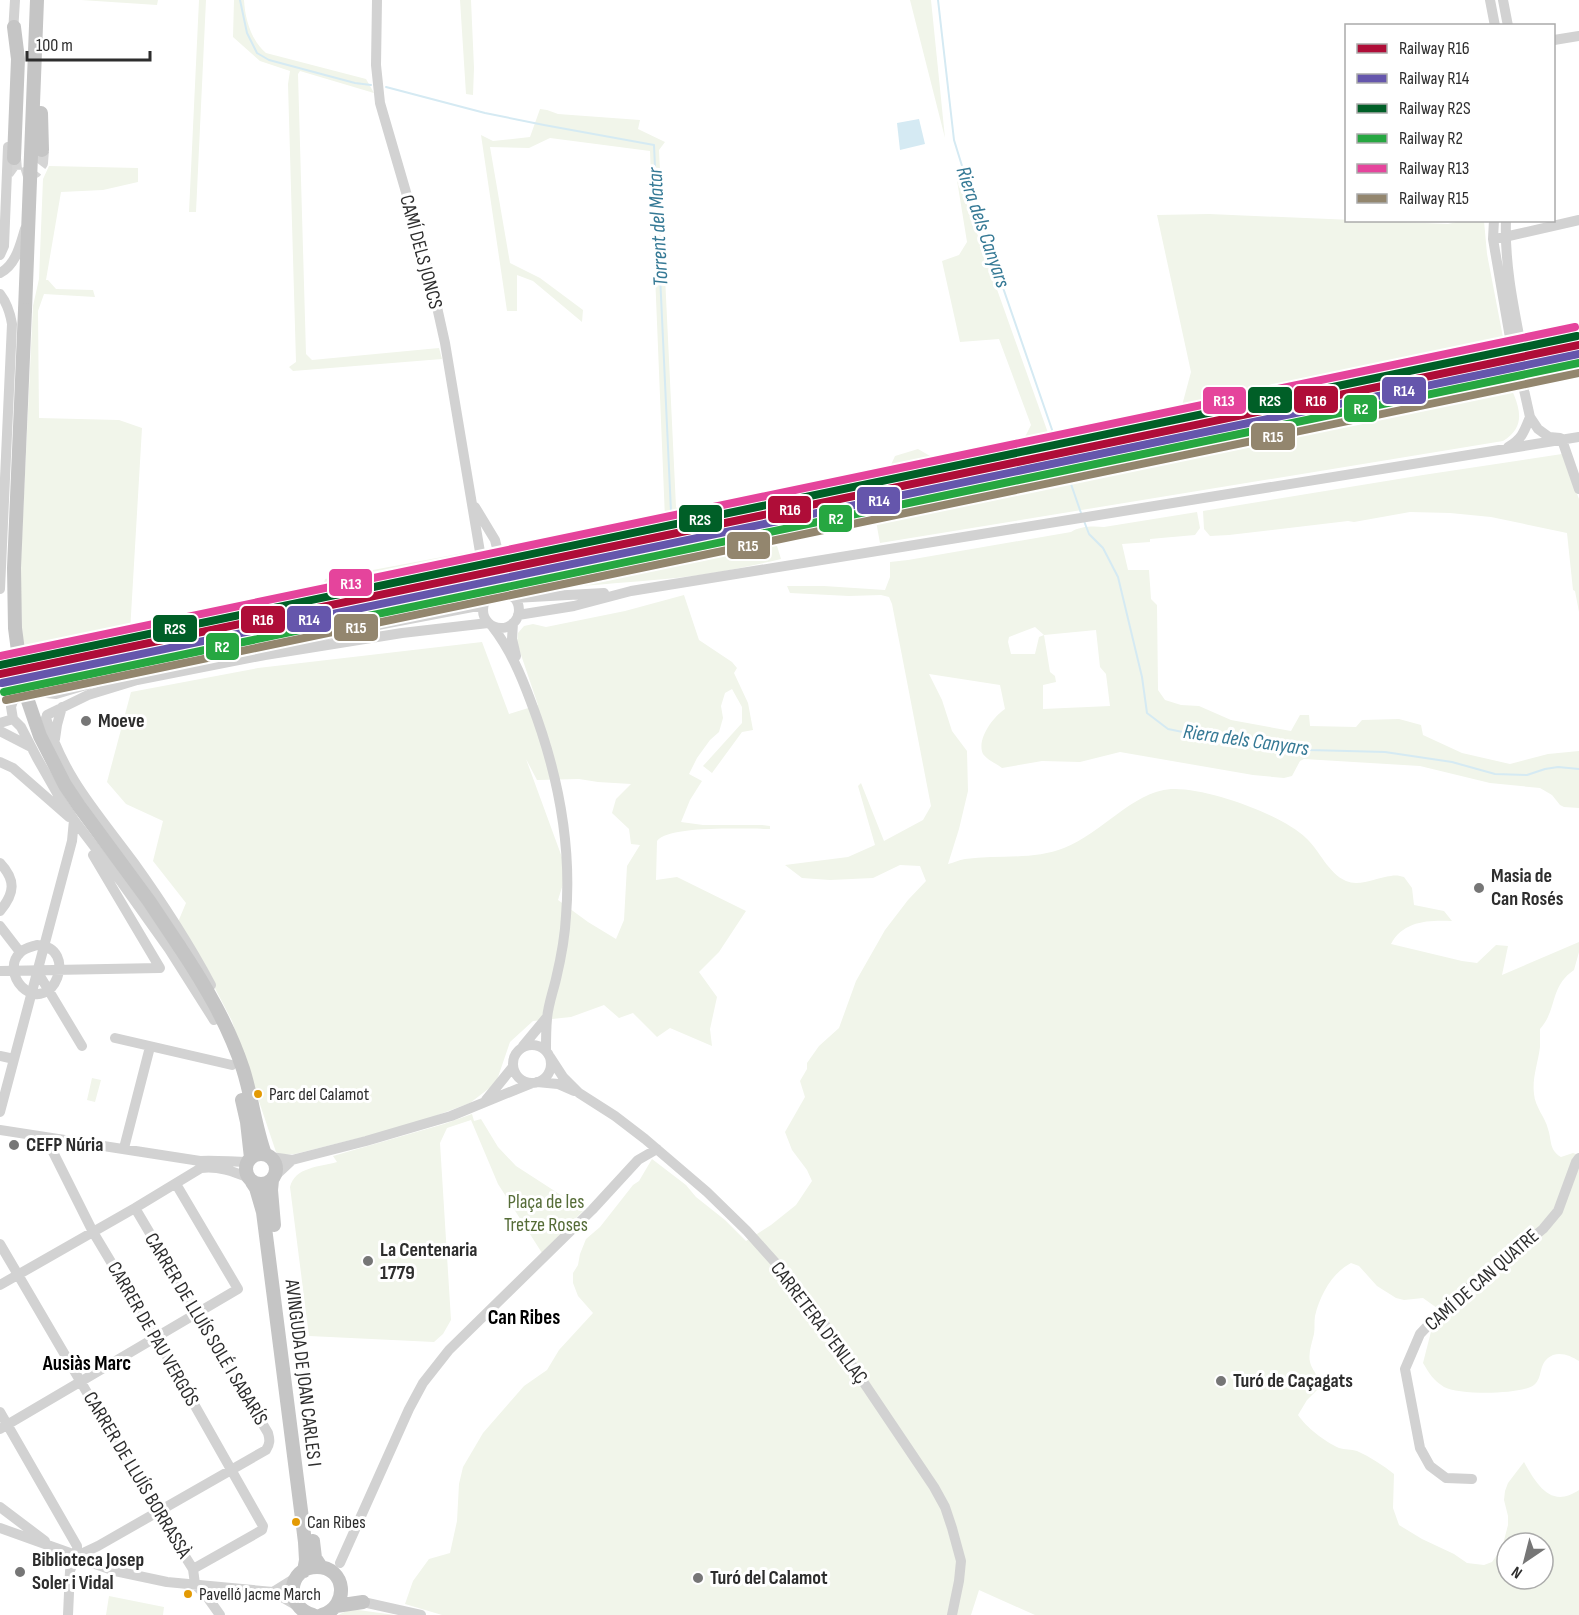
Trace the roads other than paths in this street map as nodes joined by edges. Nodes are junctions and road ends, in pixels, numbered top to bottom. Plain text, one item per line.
1 (15, 0) edge
2 (37, 0) edge
3 (377, 0) edge
4 (1490, 0) edge
5 (1503, 0) edge
6 (1495, 24) edge
7 (1508, 24) edge
8 (14, 27) junction
9 (1579, 36) edge
10 (1555, 40) edge
11 (35, 49) junction
12 (42, 150) tunnel mouth
13 (14, 158) dead end
14 (29, 214) junction
15 (1579, 220) edge
16 (1494, 222) edge
17 (1506, 222) edge
18 (1506, 237) junction
19 (1493, 238) junction
20 (0, 255) edge
21 (0, 273) edge
22 (0, 294) edge
23 (1524, 390) junction
24 (1530, 417) junction
25 (1570, 439) edge
26 (1506, 448) junction
27 (1579, 489) edge
28 (473, 504) junction
29 (476, 526) junction
30 (495, 540) junction
31 (501, 564) tunnel mouth
32 (483, 570) dead end
33 (504, 581) tunnel mouth
34 (484, 582) dead end
35 (0, 590) edge
36 (631, 591) junction
37 (511, 596) junction
38 (486, 601) junction
39 (516, 619) junction
40 (490, 624) junction
41 (520, 674) junction
42 (36, 693) junction
43 (62, 707) junction
44 (47, 717) junction
45 (0, 723) edge
46 (17, 723) junction
47 (0, 731) edge
48 (55, 741) junction
49 (31, 747) junction
50 (0, 762) edge
51 (74, 782) junction
52 (43, 795) junction
53 (58, 795) junction
54 (74, 820) junction
55 (0, 863) edge
56 (0, 911) edge
57 (0, 926) edge
58 (43, 946) junction
59 (20, 951) junction
60 (60, 970) junction
61 (14, 971) junction
62 (36, 971) junction
63 (0, 972) edge
64 (48, 991) junction
65 (31, 993) junction
66 (547, 1017) junction
67 (218, 1018) junction
68 (115, 1038) dead end
69 (82, 1046) dead end
70 (523, 1046) junction
71 (150, 1047) junction
72 (548, 1054) junction
73 (0, 1056) edge
74 (14, 1059) junction
75 (232, 1065) junction
76 (513, 1068) junction
77 (534, 1083) junction
78 (579, 1093) junction
79 (484, 1102) junction
80 (0, 1112) edge
81 (0, 1130) edge
82 (46, 1138) junction
83 (645, 1139) junction
84 (124, 1148) junction
85 (657, 1149) junction
86 (268, 1156) junction
87 (1579, 1158) edge
88 (249, 1160) junction
89 (292, 1160) junction
90 (638, 1160) junction
91 (201, 1164) junction
92 (274, 1177) junction
93 (251, 1180) junction
94 (177, 1184) junction
95 (135, 1208) junction
96 (93, 1232) junction
97 (0, 1244) edge
98 (19, 1275) junction
99 (0, 1285) edge
100 (197, 1313) junction
101 (156, 1337) junction
102 (80, 1381) junction
103 (0, 1412) edge
104 (4, 1427) edge
105 (231, 1469) junction
106 (1473, 1479) dead end
107 (0, 1507) edge
108 (157, 1512) junction
109 (0, 1528) edge
110 (54, 1548) junction
111 (76, 1556) junction
112 (193, 1569) junction
113 (333, 1573) junction
114 (300, 1574) junction
115 (195, 1584) junction
116 (273, 1592) junction
117 (363, 1602) junction
118 (317, 1612) edge
119 (68, 1615) edge
120 (220, 1615) edge
121 (421, 1615) edge
122 (952, 1615) edge

1 - 8 street
2 - 11 main road
3 - 28 street, CAMÍ DELS JONCS
4 - 6 street
5 - 7 street
8 - 13 main road
8 - 20 street
9 - 10 street
11 - 12 main road
11 - 14 main road
14 - 21 street
14 - 67 main road, bridge
15 - 18 street
16 - 19 street
17 - 18 street
18 - 19 street
18 - 23 street
19 - 23 street
22 - 35 street
23 - 24 street
24 - 25 street
24 - 26 street
25 - 26 street
25 - 27 street
26 - 36 street
28 - 29 street, CAMÍ DELS JONCS
28 - 30 street, CAMÍ DELS JONCS
29 - 30 street
29 - 32 street, CAMÍ DELS JONCS
30 - 31 street, CAMÍ DELS JONCS
33 - 37 street
34 - 38 street
36 - 37 street
36 - 39 street
37 - 38 street
37 - 39 street
38 - 40 street
38 - 42 street
39 - 40 street
39 - 41 street
40 - 41 street
40 - 43 street
41 - 66 street
42 - 44 street
42 - 46 street
43 - 44 street
43 - 48 street
44 - 46 street
44 - 48 street
45 - 46 street
46 - 49 street
47 - 49 street
48 - 51 street
49 - 53 street
50 - 52 street
51 - 53 street
51 - 67 street
52 - 53 street
52 - 54 street
53 - 54 street
54 - 58 street
54 - 60 street
54 - 67 street
55 - 56 street
57 - 59 street
58 - 59 street
58 - 60 street
58 - 62 street
59 - 61 street
60 - 62 street
60 - 64 street
61 - 62 street
61 - 63 street
61 - 65 street
62 - 64 street
62 - 65 street
64 - 65 street
64 - 69 street
65 - 74 street
66 - 70 street
66 - 72 street
67 - 75 main road
67 - 86 main road
68 - 71 street
70 - 72 street
70 - 76 street
71 - 75 street
71 - 84 street
72 - 77 street
72 - 78 street, CARRETERA D'ENLLAÇ
73 - 74 street
74 - 80 street
75 - 88 main road
76 - 77 street
76 - 79 street
77 - 78 street, CARRETERA D'ENLLAÇ
77 - 79 street
78 - 83 street, CARRETERA D'ENLLAÇ
79 - 89 street
81 - 82 street
82 - 84 street
82 - 96 street, CARRER DE PAU VERGÓS
83 - 85 street, CARRETERA D'ENLLAÇ
83 - 90 street
84 - 91 street
85 - 90 street
85 - 122 street, CARRETERA D'ENLLAÇ
86 - 88 main road
86 - 89 street
86 - 92 main road
87 - 106 street, CAMÍ DE CAN QUATRE
88 - 91 street
88 - 93 main road
89 - 92 street
90 - 113 street
91 - 93 street
91 - 94 street
92 - 93 main road
92 - 113 main road, AVINGUDA DE JOAN CARLES I
93 - 114 main road, AVINGUDA DE JOAN CARLES I
94 - 95 street
94 - 100 street
95 - 96 street
95 - 100 street, CARRER DE LLUÍS SOLÉ I SABARÍS
96 - 98 street
96 - 101 street, CARRER DE PAU VERGÓS
97 - 98 street, CARRER DE LLUÍS BORRASSÀ
98 - 99 street
98 - 102 street, CARRER DE LLUÍS BORRASSÀ
100 - 101 street
100 - 105 street, CARRER DE LLUÍS SOLÉ I SABARÍS
101 - 102 street
101 - 105 street, CARRER DE PAU VERGÓS
102 - 104 street
102 - 108 street, CARRER DE LLUÍS BORRASSÀ
103 - 104 street
104 - 111 street
105 - 108 street
105 - 112 street, CARRER DE PAU VERGÓS
107 - 110 street
108 - 111 street
108 - 112 street, CARRER DE LLUÍS BORRASSÀ
109 - 110 street
110 - 111 street
111 - 115 street
111 - 119 street
112 - 115 street, CARRER DE LLUÍS BORRASSÀ
113 - 114 main road
113 - 117 main road
113 - 118 main road
114 - 116 street
114 - 118 main road
115 - 116 street
115 - 120 street
116 - 118 street
117 - 118 main road
117 - 121 street

